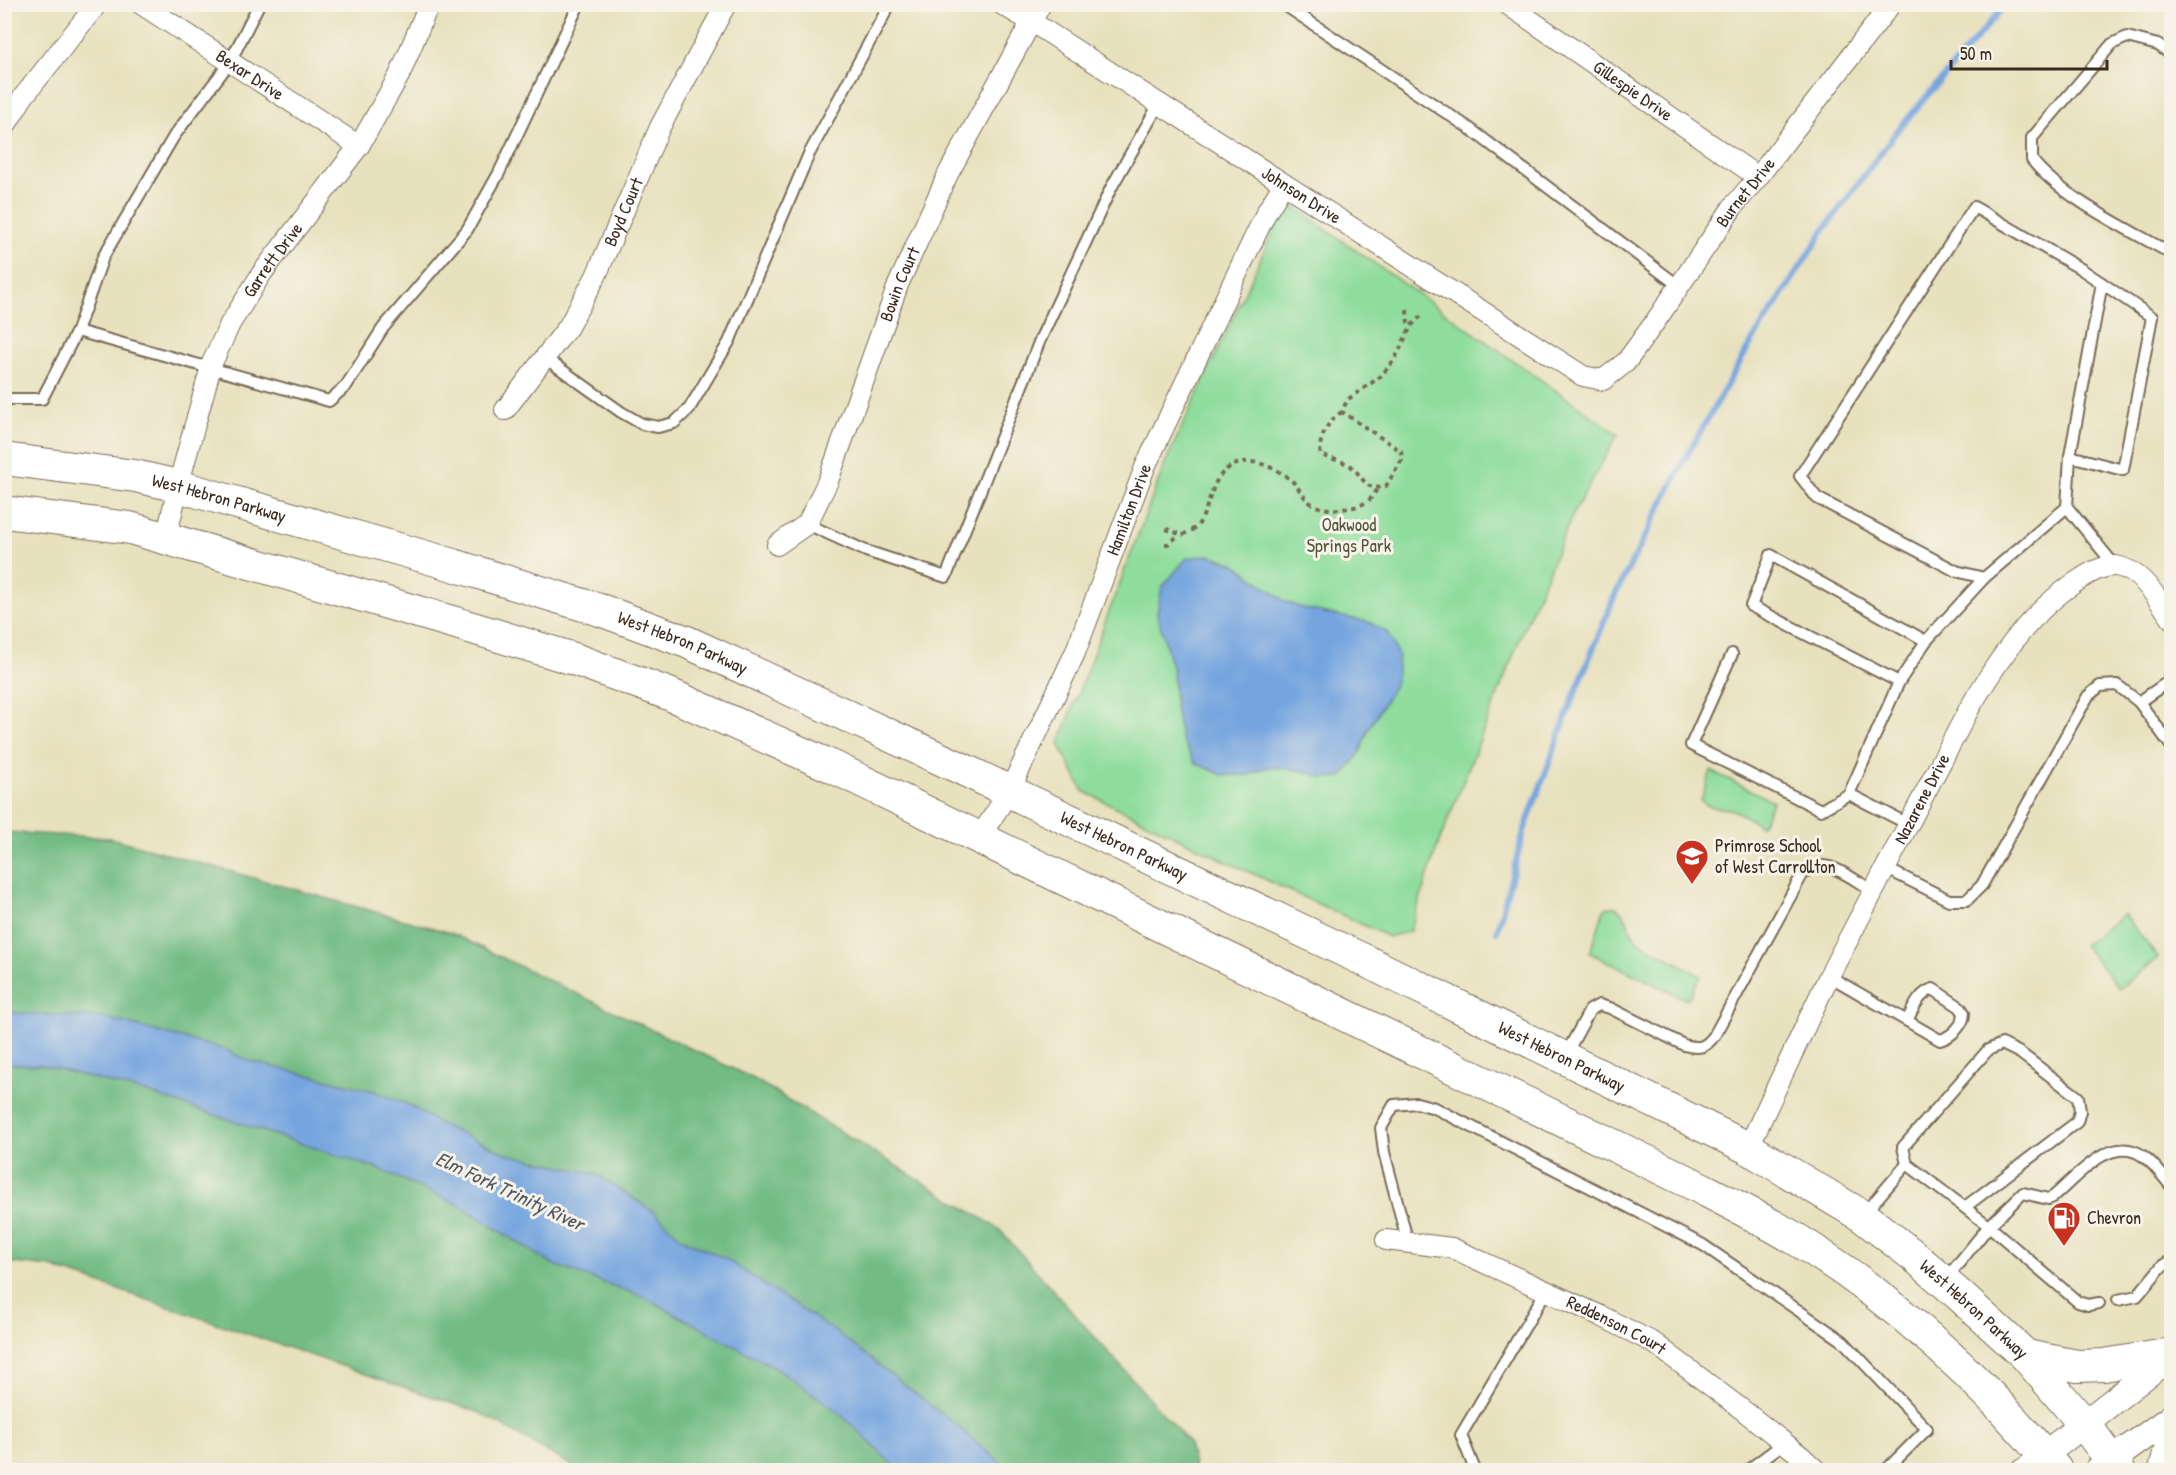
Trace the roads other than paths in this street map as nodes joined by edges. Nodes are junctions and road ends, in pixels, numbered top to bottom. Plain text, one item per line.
1 (97, 4) edge
2 (141, 4) edge
3 (259, 4) edge
4 (429, 4) edge
5 (579, 4) edge
6 (726, 4) edge
7 (890, 4) edge
8 (1001, 4) edge
9 (1283, 4) edge
10 (1507, 4) edge
11 (1891, 4) edge
12 (1036, 13) edge
13 (2172, 55) edge
14 (230, 62) junction
15 (1159, 104) junction
16 (4, 128) edge
17 (359, 146) junction
18 (1758, 177) junction
19 (1283, 185) junction
20 (2172, 254) edge
21 (2103, 283) junction
22 (1679, 286) junction
23 (77, 331) junction
24 (545, 358) junction
25 (210, 369) junction
26 (1603, 380) joint
27 (4, 399) edge
28 (505, 410) dead end
29 (2070, 456) junction
30 (4, 459) edge
31 (178, 486) junction
32 (2067, 507) junction
33 (4, 512) edge
34 (807, 524) junction
35 (166, 539) junction
36 (777, 545) dead end
37 (2115, 566) junction
38 (1984, 578) junction
39 (2172, 619) edge
40 (1926, 641) junction
41 (1732, 654) dead end
42 (2172, 679) edge
43 (1899, 682) junction
44 (2139, 702) junction
45 (2172, 747) edge
46 (1009, 792) junction
47 (1849, 794) junction
48 (1908, 825) junction
49 (979, 838) junction
50 (1885, 868) junction
51 (1873, 891) junction
52 (1829, 976) junction
53 (1906, 1021) junction
54 (1564, 1059) junction
55 (1748, 1148) junction
56 (1908, 1164) junction
57 (2172, 1187) edge
58 (1965, 1207) junction
59 (1862, 1216) junction
60 (1989, 1226) junction
61 (1386, 1240) dead end
62 (1408, 1243) junction
63 (2172, 1260) edge
64 (1944, 1282) junction
65 (1546, 1291) junction
66 (2118, 1300) dead end
67 (2099, 1303) dead end
68 (2172, 1355) edge
69 (2025, 1356) junction
70 (2172, 1417) edge
71 (2085, 1425) junction
72 (2172, 1442) edge
73 (1784, 1443) junction
74 (2040, 1465) edge
75 (2110, 1467) edge
76 (1475, 1470) edge
77 (1748, 1470) edge
78 (1816, 1470) edge
79 (1886, 1470) edge
80 (2165, 1470) edge

1 - 16 street
2 - 14 street, Bexar Drive
3 - 14 lane
4 - 17 street, Garrett Drive
5 - 25 lane
6 - 24 street, Boyd Court
7 - 24 lane
8 - 12 street, Johnson Drive
9 - 22 lane
10 - 18 street, Gillespie Drive
11 - 18 street, Burnet Drive
12 - 15 street, Johnson Drive
12 - 34 street, Bowin Court
13 - 20 lane
14 - 17 street, Bexar Drive
14 - 23 lane
15 - 19 street, Johnson Drive
15 - 34 lane
17 - 25 street, Garrett Drive
18 - 22 street, Burnet Drive
19 - 26 street, Johnson Drive
19 - 46 street, Hamilton Drive
21 - 29 lane
21 - 29 lane
21 - 38 lane
22 - 26 street, Burnet Drive
23 - 25 lane
23 - 27 lane
24 - 28 street, Boyd Court
25 - 31 street, Garrett Drive
29 - 32 lane
30 - 31 main road, West Hebron Parkway
31 - 35 street, Garrett Drive
31 - 46 main road, West Hebron Parkway
32 - 37 lane
32 - 38 lane
33 - 35 main road
34 - 36 street, Bowin Court
35 - 49 main road
37 - 39 street
37 - 48 street, Nazarene Drive
38 - 40 lane
40 - 43 lane
40 - 43 lane
41 - 47 lane
42 - 44 lane
43 - 47 lane
44 - 45 lane
44 - 50 lane
46 - 49 street, Hamilton Drive
46 - 54 main road, West Hebron Parkway
47 - 48 lane
48 - 50 street, Nazarene Drive
49 - 74 main road
50 - 51 street, Nazarene Drive
51 - 52 street, Nazarene Drive
51 - 54 lane
52 - 53 lane
52 - 55 street, Nazarene Drive
53 - 53 lane
54 - 55 main road, West Hebron Parkway
55 - 59 main road, West Hebron Parkway
56 - 58 lane
56 - 58 lane
56 - 59 lane
57 - 60 lane
58 - 60 lane
59 - 64 main road, West Hebron Parkway
60 - 64 lane
60 - 67 lane
61 - 62 street, Reddenson Court
62 - 65 street, Reddenson Court
62 - 79 lane
63 - 66 lane
64 - 69 main road, West Hebron Parkway
65 - 73 street, Reddenson Court
65 - 76 lane
68 - 69 main road
68 - 71 street
69 - 71 main road, West Hebron Parkway
70 - 75 street
71 - 74 street
71 - 75 main road, West Hebron Parkway
72 - 80 main road
73 - 77 lane
73 - 78 street, Reddenson Court

